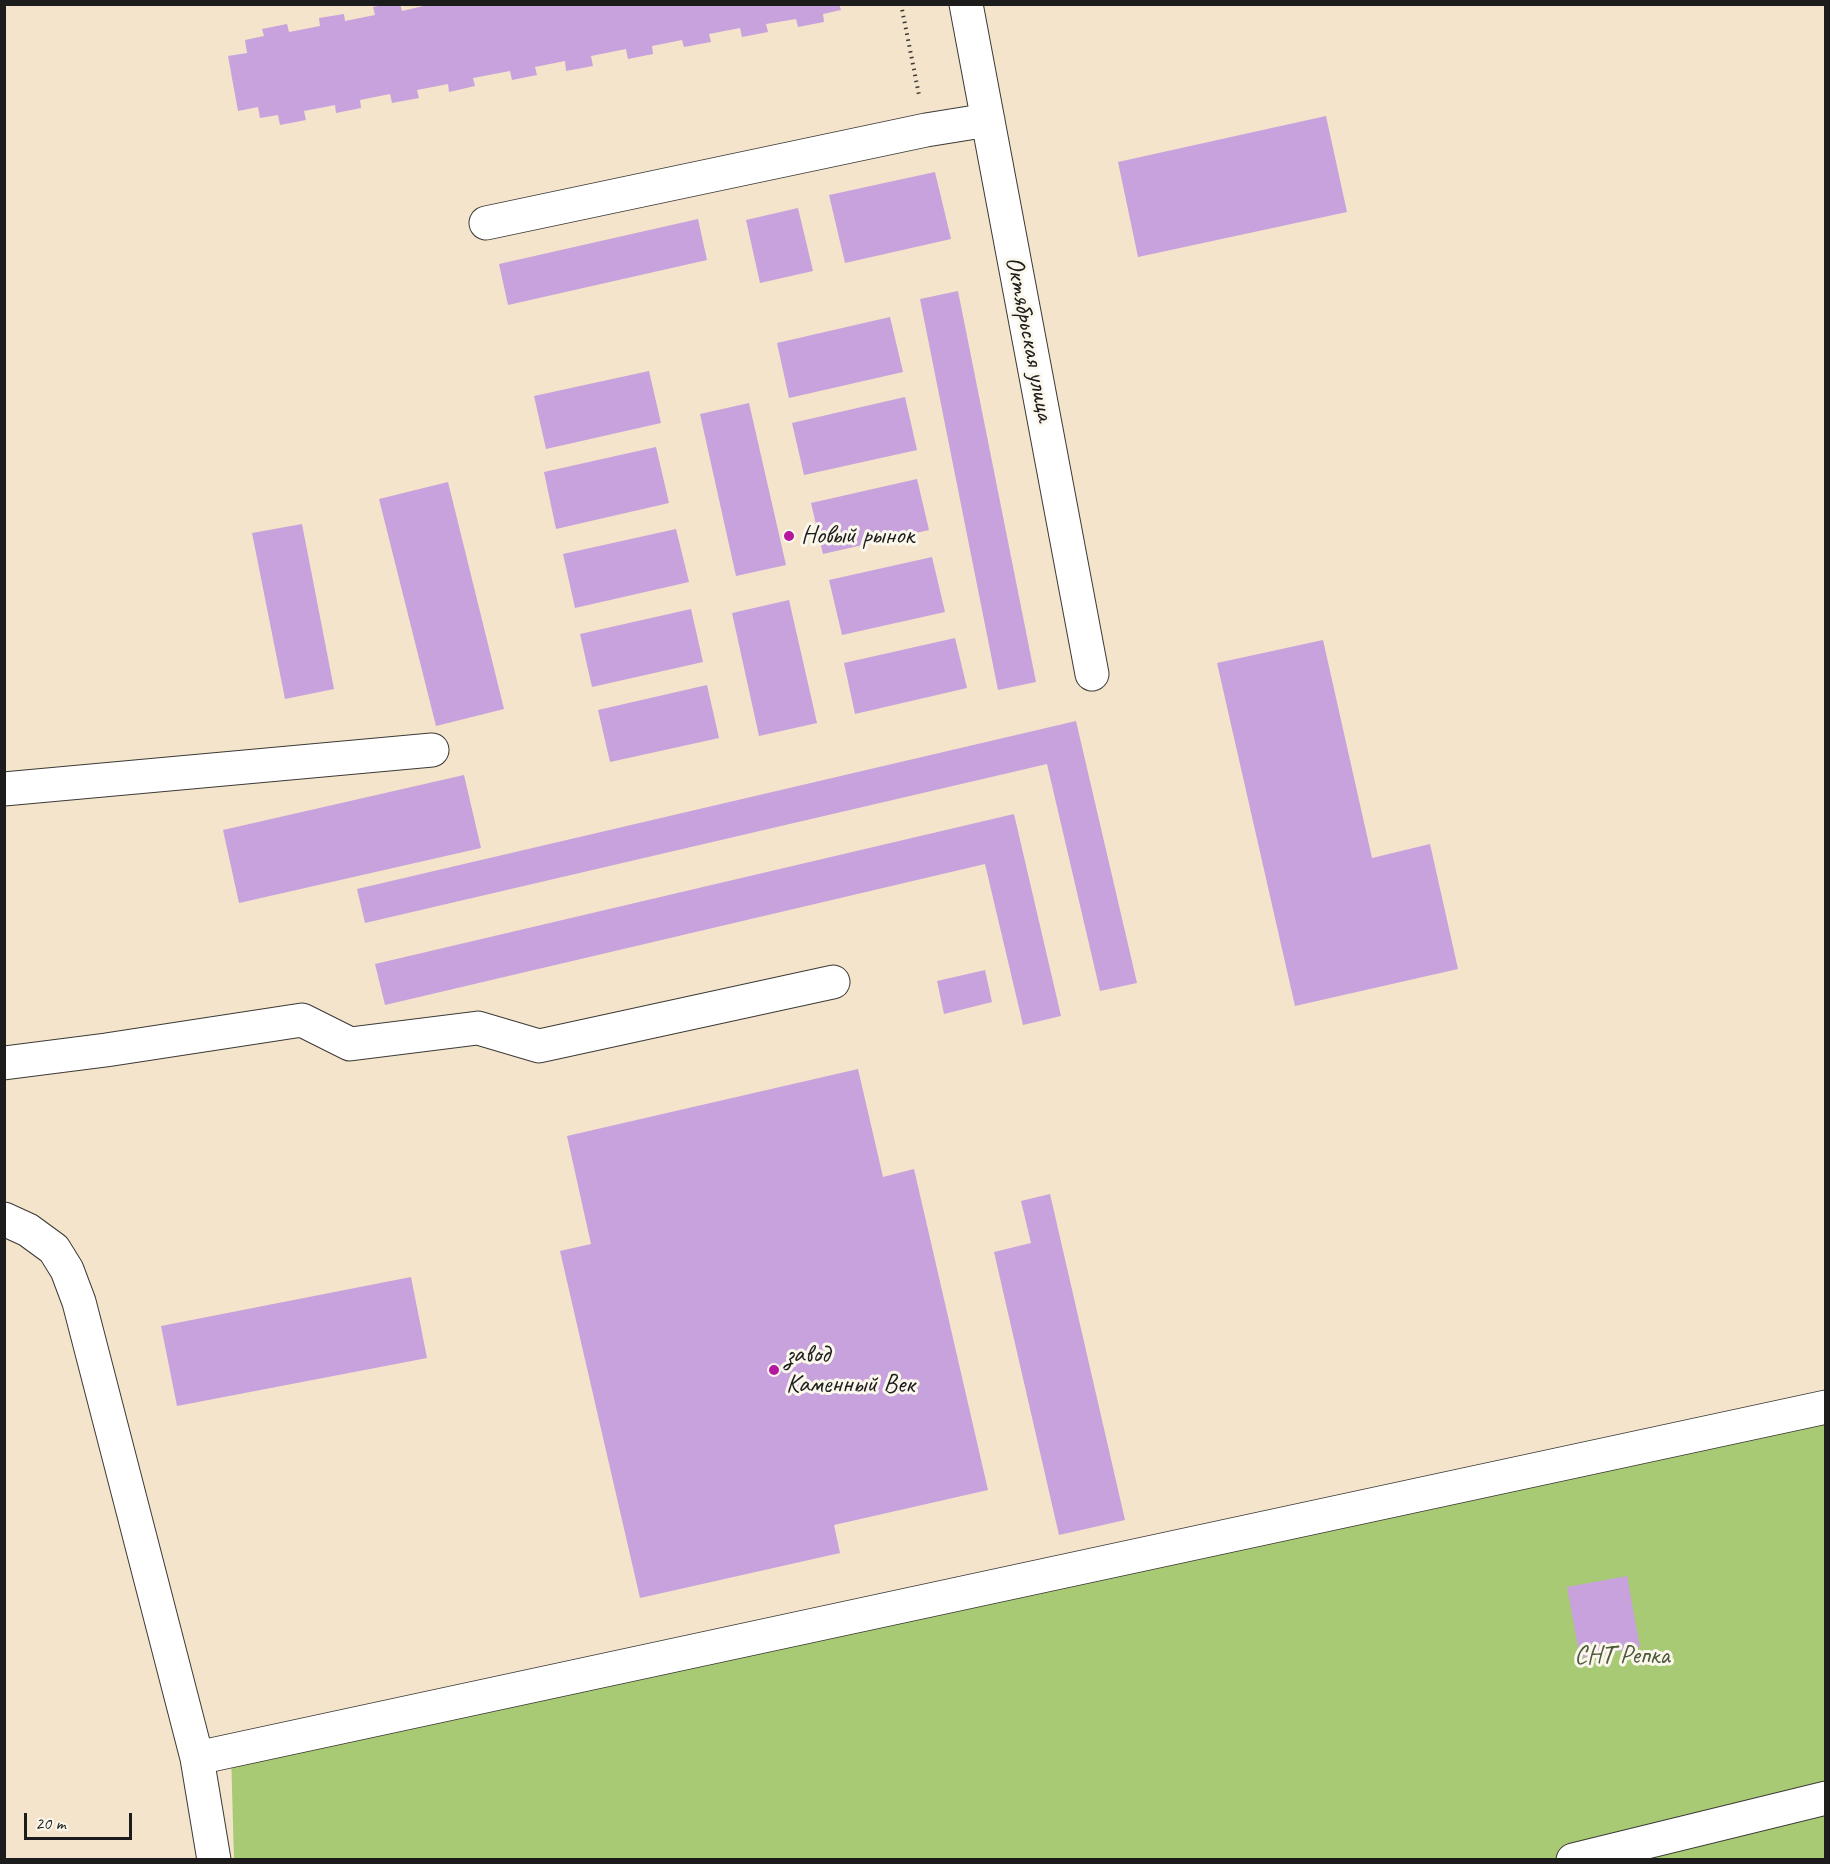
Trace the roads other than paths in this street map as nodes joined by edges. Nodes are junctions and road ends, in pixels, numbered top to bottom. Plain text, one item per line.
1 (966, 4) edge
2 (988, 120) junction
3 (486, 223) dead end
4 (1092, 674) dead end
5 (432, 750) dead end
6 (4, 789) edge
7 (833, 982) dead end
8 (4, 1063) edge
9 (4, 1219) edge
10 (1826, 1407) edge
11 (196, 1758) junction
12 (1826, 1798) edge
13 (214, 1860) edge
14 (1573, 1860) edge

1 - 2 street, Октябрьская улица
2 - 3 street
2 - 4 street, Октябрьская улица
5 - 6 street
7 - 8 street
9 - 11 street
10 - 11 street
11 - 13 street
12 - 14 street

